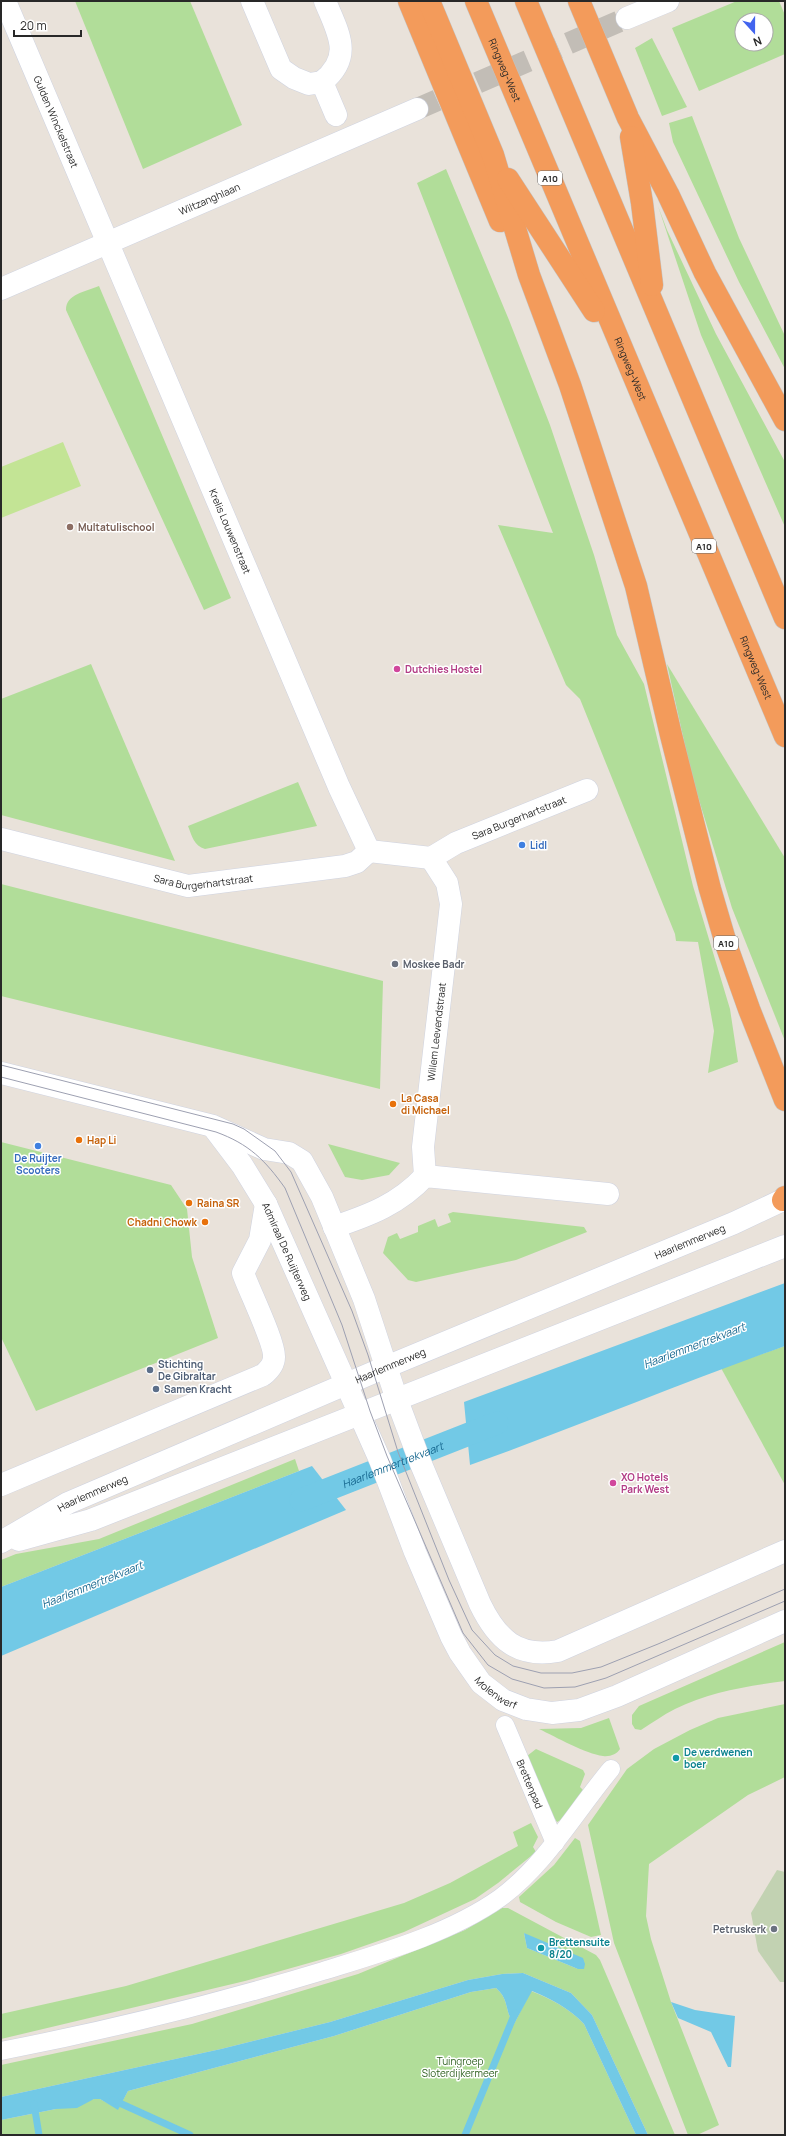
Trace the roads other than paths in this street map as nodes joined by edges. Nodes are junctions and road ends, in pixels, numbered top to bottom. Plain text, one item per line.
1 (5, 1) edge
2 (252, 1) edge
3 (325, 1) edge
4 (409, 1) edge
5 (429, 1) edge
6 (476, 1) edge
7 (526, 1) edge
8 (579, 1) edge
9 (668, 1) edge
10 (627, 18) tunnel mouth
11 (322, 82) junction
12 (418, 109) tunnel mouth
13 (336, 115) dead end
14 (628, 118) junction
15 (493, 155) junction
16 (106, 243) junction
17 (529, 275) junction
18 (1, 289) edge
19 (655, 310) junction
20 (624, 355) junction
21 (785, 420) edge
22 (785, 618) edge
23 (785, 736) edge
24 (587, 790) dead end
25 (1, 839) edge
26 (369, 851) junction
27 (431, 858) junction
28 (1, 1073) edge
29 (785, 1100) edge
30 (213, 1126) junction
31 (425, 1176) junction
32 (608, 1194) dead end
33 (784, 1198) edge
34 (266, 1204) junction
35 (334, 1227) junction
36 (785, 1246) edge
37 (386, 1367) junction
38 (346, 1384) junction
39 (397, 1400) junction
40 (360, 1415) junction
41 (3, 1478) edge
42 (1, 1542) edge
43 (1, 1546) edge
44 (785, 1551) edge
45 (785, 1621) edge
46 (505, 1724) dead end
47 (611, 1769) dead end
48 (555, 1843) junction
49 (1, 2051) edge

1 - 16 street, Gulden Winckelstraat
2 - 11 street
3 - 11 street
4 - 17 highway, A10
5 - 15 highway, A10
6 - 20 highway, Ringweg-West / A10
7 - 19 highway
8 - 14 highway
9 - 10 street
11 - 13 street
12 - 16 street, Wiltzanghlaan
14 - 19 highway
14 - 21 highway
15 - 17 highway, A10
15 - 20 highway, A10
16 - 18 street, Wiltzanghlaan
16 - 26 street, Krelis Louwenstraat
17 - 29 highway, A10
19 - 22 highway
20 - 23 highway, Ringweg-West / A10
24 - 27 street, Sara Burgerhartstraat
25 - 26 street, Sara Burgerhartstraat
26 - 27 street
27 - 31 street, Willem Leevendstraat
28 - 30 street
30 - 34 street, Admiraal De Ruijterweg
30 - 35 street
31 - 32 street
31 - 35 street
33 - 37 street, Haarlemmerweg
34 - 38 street, Admiraal De Ruijterweg
34 - 41 street
35 - 37 street
36 - 39 street, Haarlemmerweg
37 - 38 street, Haarlemmerweg
37 - 39 street
38 - 40 street, Admiraal De Ruijterweg
38 - 42 street, Haarlemmerweg
39 - 40 street, Haarlemmerweg
39 - 44 street
40 - 43 street, Haarlemmerweg
40 - 45 street, Molenwerf
46 - 48 street, Brettenpad
47 - 48 street
48 - 49 street

